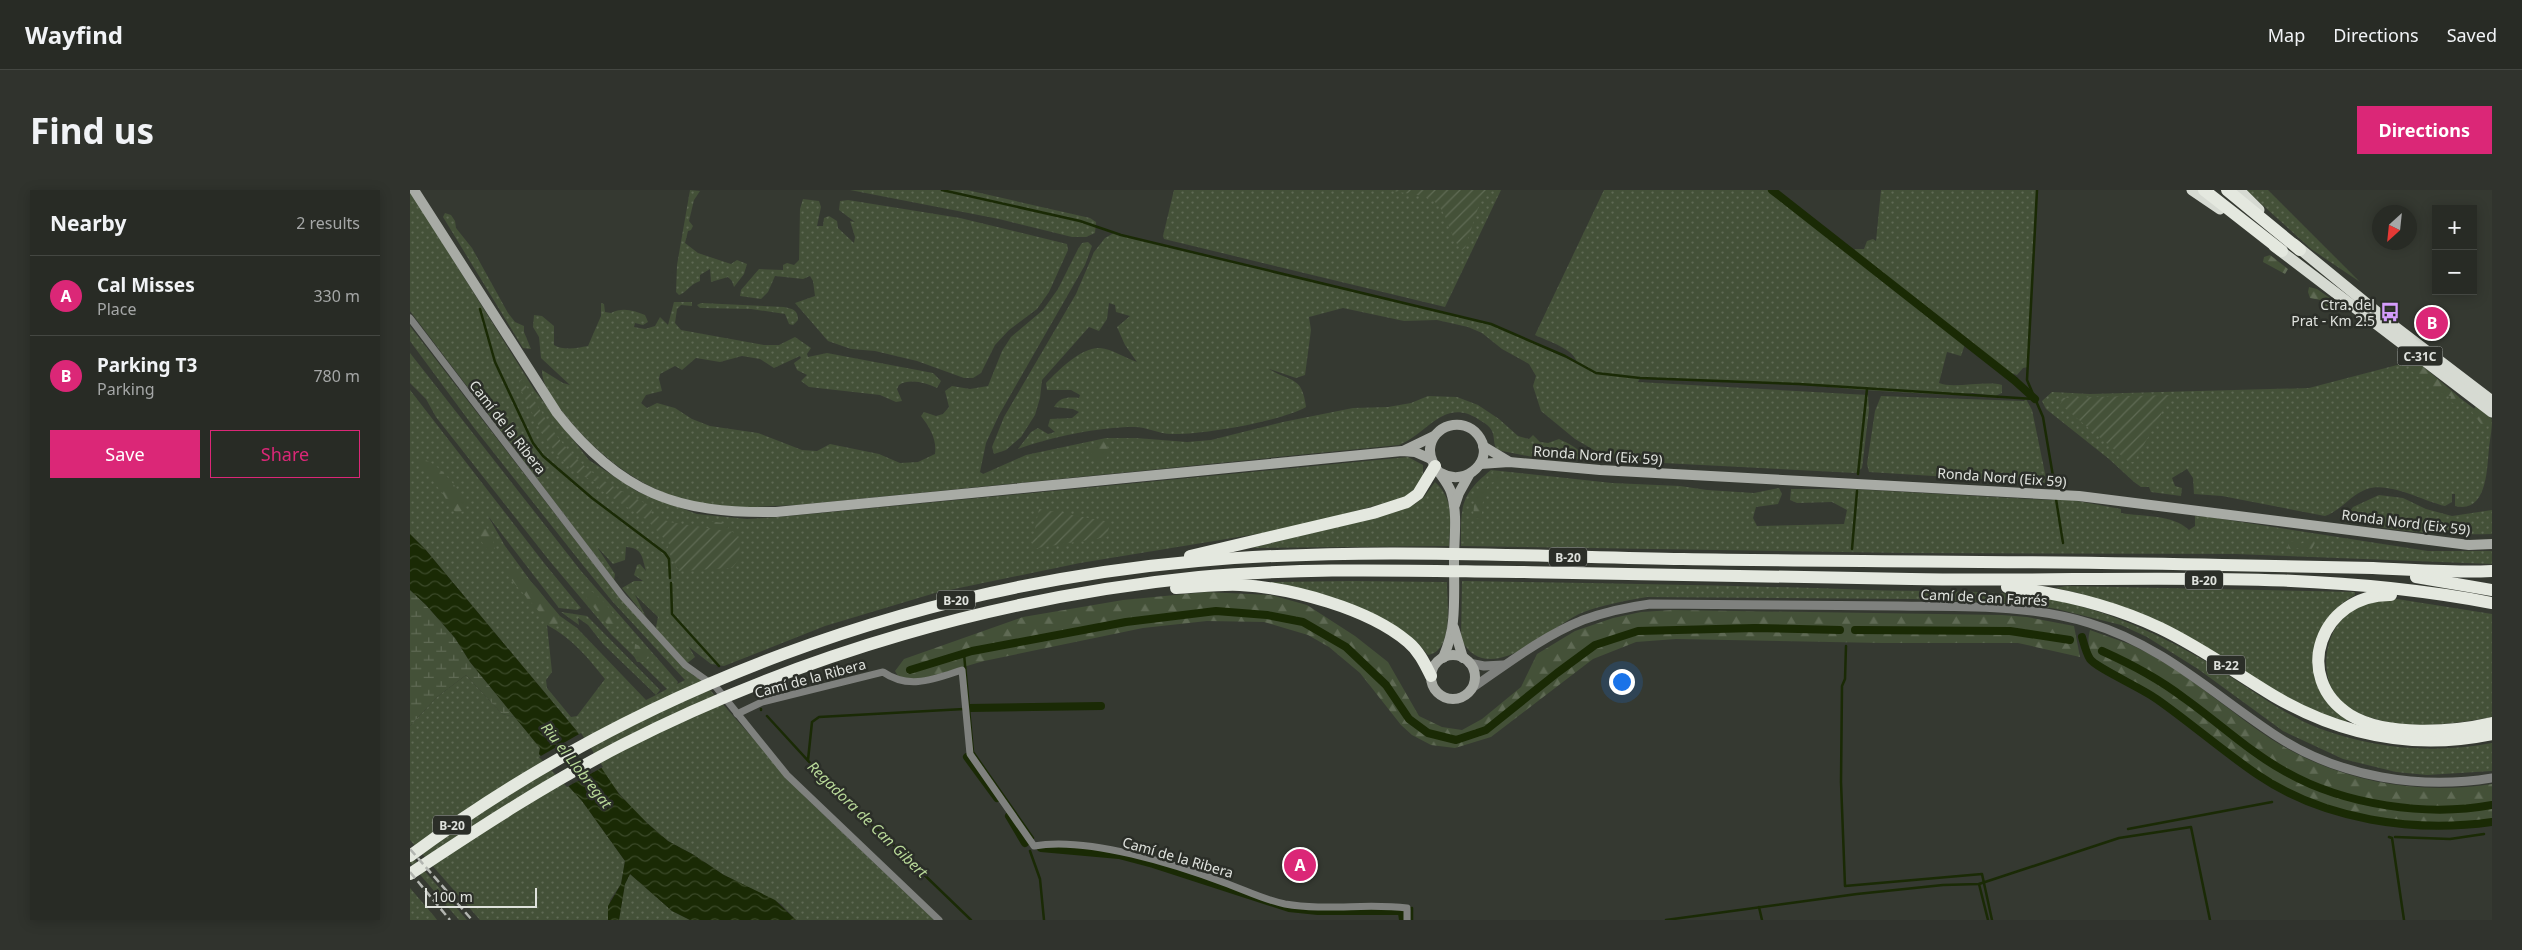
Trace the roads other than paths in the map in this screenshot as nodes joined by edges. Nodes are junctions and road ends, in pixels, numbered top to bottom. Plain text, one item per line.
1 (414, 190) edge
2 (418, 190) edge
3 (2192, 190) edge
4 (2204, 190) edge
5 (2227, 190) edge
6 (2239, 190) edge
7 (444, 236) junction
8 (2300, 250) junction
9 (2282, 251) junction
10 (410, 318) edge
11 (2492, 401) edge
12 (2492, 412) edge
13 (1434, 436) junction
14 (1483, 446) junction
15 (1402, 451) junction
16 (1509, 462) junction
17 (1480, 464) junction
18 (1436, 466) junction
19 (1469, 475) junction
20 (1454, 509) junction
21 (2492, 544) edge
22 (1164, 565) junction
23 (2332, 567) junction
24 (2492, 571) edge
25 (1958, 580) junction
26 (1101, 590) junction
27 (2492, 590) edge
28 (2449, 595) junction
29 (2492, 604) edge
30 (1453, 620) junction
31 (1443, 658) junction
32 (1466, 660) junction
33 (1506, 665) junction
34 (1431, 676) junction
35 (1472, 688) junction
36 (737, 714) junction
37 (2492, 723) edge
38 (2492, 734) edge
39 (2492, 778) edge
40 (494, 796) junction
41 (463, 840) junction
42 (410, 846) edge
43 (410, 856) edge
44 (410, 874) edge
45 (410, 884) edge
46 (939, 920) edge
47 (1407, 920) edge

1 - 7 main road
2 - 7 main road
3 - 9 highway, C-31C
4 - 9 highway, C-31C
5 - 8 highway, C-31C
6 - 8 highway
7 - 15 main road
8 - 11 highway, C-31C
9 - 12 highway, C-31C
10 - 36 street, Camí de la Ribera
13 - 14 main road
13 - 15 main road
13 - 18 main road
14 - 16 main road
14 - 17 main road
15 - 18 main road
16 - 17 main road
16 - 21 main road, Ronda Nord (Eix 59)
17 - 19 main road
18 - 19 main road
18 - 20 main road
18 - 22 highway
19 - 20 main road
20 - 30 main road
22 - 23 highway, B-20
22 - 40 highway, B-20
23 - 24 highway
23 - 27 highway, B-20
25 - 26 highway, B-20
25 - 28 highway, B-20
25 - 38 highway, B-22
26 - 34 highway
26 - 41 highway, B-20
28 - 29 highway, B-20
28 - 37 highway
30 - 31 main road
30 - 32 main road
31 - 32 main road
31 - 34 main road
32 - 33 street
32 - 35 main road
33 - 35 street, Camí de Can Farrés
33 - 39 street, Camí de Can Farrés
34 - 35 main road
36 - 46 street
36 - 47 street, Camí de la Ribera
40 - 42 highway
40 - 43 highway, B-20
41 - 44 highway, B-20
41 - 45 highway

